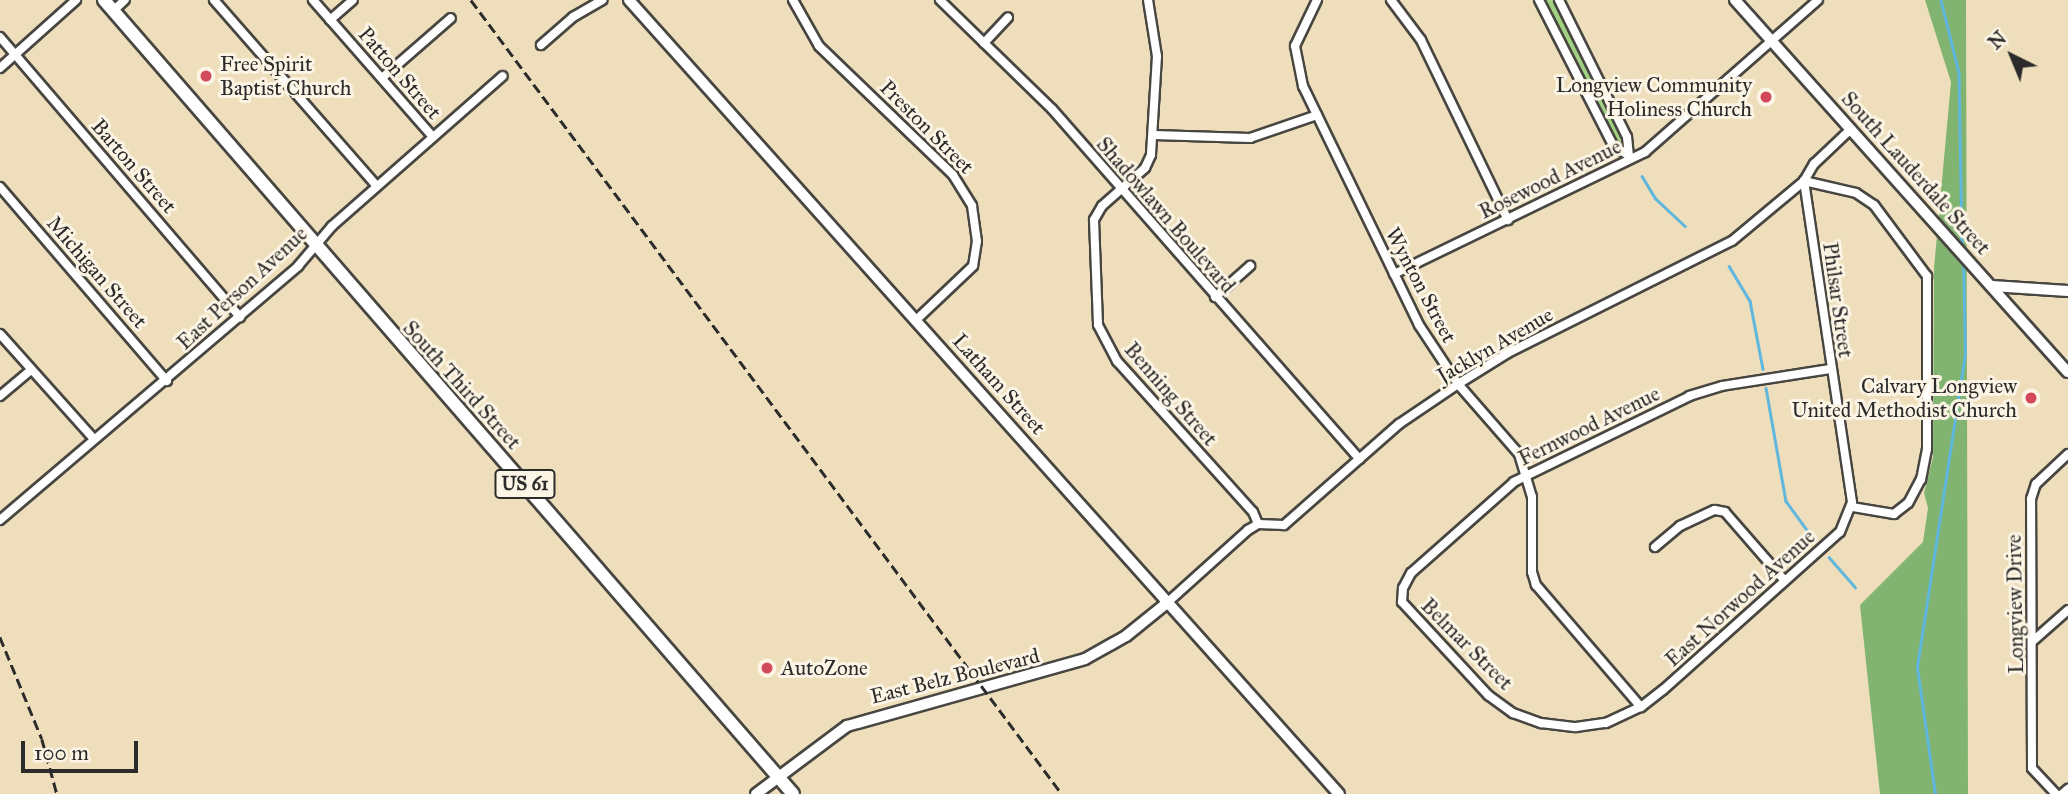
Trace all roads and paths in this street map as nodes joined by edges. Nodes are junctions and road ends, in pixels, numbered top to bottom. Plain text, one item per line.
1 (76, 0) edge
2 (104, 0) edge
3 (125, 0) edge
4 (214, 0) edge
5 (313, 0) edge
6 (353, 0) edge
7 (603, 0) edge
8 (629, 0) edge
9 (793, 0) edge
10 (940, 0) edge
11 (1148, 0) edge
12 (1317, 0) edge
13 (1391, 0) edge
14 (1539, 0) edge
15 (1559, 0) edge
16 (1735, 0) edge
17 (1818, 0) edge
18 (113, 11) junction
19 (451, 18) dead end
20 (1008, 18) dead end
21 (330, 20) junction
22 (0, 37) edge
23 (1773, 41) junction
24 (984, 43) junction
25 (541, 45) dead end
26 (16, 55) junction
27 (0, 68) edge
28 (503, 76) dead end
29 (382, 78) junction
30 (1317, 115) junction
31 (1851, 129) junction
32 (1154, 135) junction
33 (433, 137) junction
34 (1630, 158) junction
35 (1804, 181) junction
36 (377, 186) junction
37 (0, 187) edge
38 (1119, 191) junction
39 (1508, 220) junction
40 (317, 246) junction
41 (1250, 266) dead end
42 (1394, 274) junction
43 (1992, 286) junction
44 (2068, 291) edge
45 (1215, 297) junction
46 (240, 317) junction
47 (916, 320) junction
48 (0, 334) edge
49 (1830, 369) junction
50 (31, 370) junction
51 (2068, 372) edge
52 (167, 381) junction
53 (1458, 384) junction
54 (0, 396) edge
55 (94, 439) junction
56 (2068, 454) edge
57 (1360, 459) junction
58 (1526, 477) junction
59 (1852, 507) junction
60 (0, 520) edge
61 (1258, 524) junction
62 (1654, 547) dead end
63 (1785, 581) junction
64 (1403, 588) joint
65 (1168, 602) junction
66 (2068, 610) edge
67 (2034, 640) junction
68 (1641, 707) junction
69 (779, 776) junction
70 (2068, 789) edge
71 (756, 794) edge
72 (793, 794) edge
73 (1339, 794) edge
74 (2056, 794) edge
75 (2062, 794) edge

1 - 26 street
2 - 18 main road, South Third Street / US 61
3 - 18 street
4 - 36 street
5 - 21 street, Patton Street
6 - 21 street
7 - 25 street
8 - 47 street, Latham Street
9 - 47 street, Preston Street
10 - 24 street, Shadowlawn Boulevard
11 - 32 street, Benning Street
12 - 30 street, Wynton Street
13 - 39 street
14 - 34 street
15 - 34 street
16 - 23 street, South Lauderdale Street
17 - 23 street, Rosewood Avenue
18 - 40 main road, South Third Street / US 61
19 - 29 street
20 - 24 street
21 - 29 street, Patton Street
22 - 26 street, Barton Street
23 - 31 street, South Lauderdale Street
23 - 34 street, Rosewood Avenue
24 - 38 street, Shadowlawn Boulevard
26 - 27 street
26 - 46 street, Barton Street
28 - 33 street, East Person Avenue
29 - 33 street, Patton Street
30 - 32 street
30 - 42 street, Wynton Street
31 - 35 street, Jacklyn Avenue
31 - 43 street, South Lauderdale Street
32 - 38 street, Benning Street
33 - 36 street, East Person Avenue
34 - 39 street, Rosewood Avenue
35 - 49 street, Philsar Street
35 - 53 street, Jacklyn Avenue
35 - 59 street
36 - 40 street, East Person Avenue
37 - 52 street, Michigan Street
38 - 45 street, Shadowlawn Boulevard
38 - 61 street, Benning Street
39 - 42 street, Rosewood Avenue
40 - 46 street, East Person Avenue
40 - 69 main road, South Third Street / US 61
41 - 45 street
42 - 53 street, Wynton Street
43 - 44 street
43 - 51 street, South Lauderdale Street
45 - 57 street, Shadowlawn Boulevard
46 - 52 street, East Person Avenue
47 - 65 street, Latham Street
48 - 50 street
49 - 58 street, Fernwood Avenue
49 - 59 street, Philsar Street
50 - 54 street
50 - 55 street
52 - 55 street, East Person Avenue
53 - 57 street, Jacklyn Avenue
53 - 58 street, Wynton Street
55 - 60 street, East Person Avenue
56 - 67 street, Longview Drive
57 - 61 street, Jacklyn Avenue
58 - 64 street, Fernwood Avenue
58 - 68 street, Wynton Street
59 - 63 street, East Norwood Avenue
61 - 65 street
62 - 63 street
63 - 68 street, East Norwood Avenue
64 - 68 street, Belmar Street
65 - 69 street, East Belz Boulevard
65 - 73 street, Latham Street
66 - 67 street
67 - 74 street, Longview Drive
69 - 71 street, East Belz Boulevard
69 - 72 main road, South Third Street / US 61
70 - 75 street

